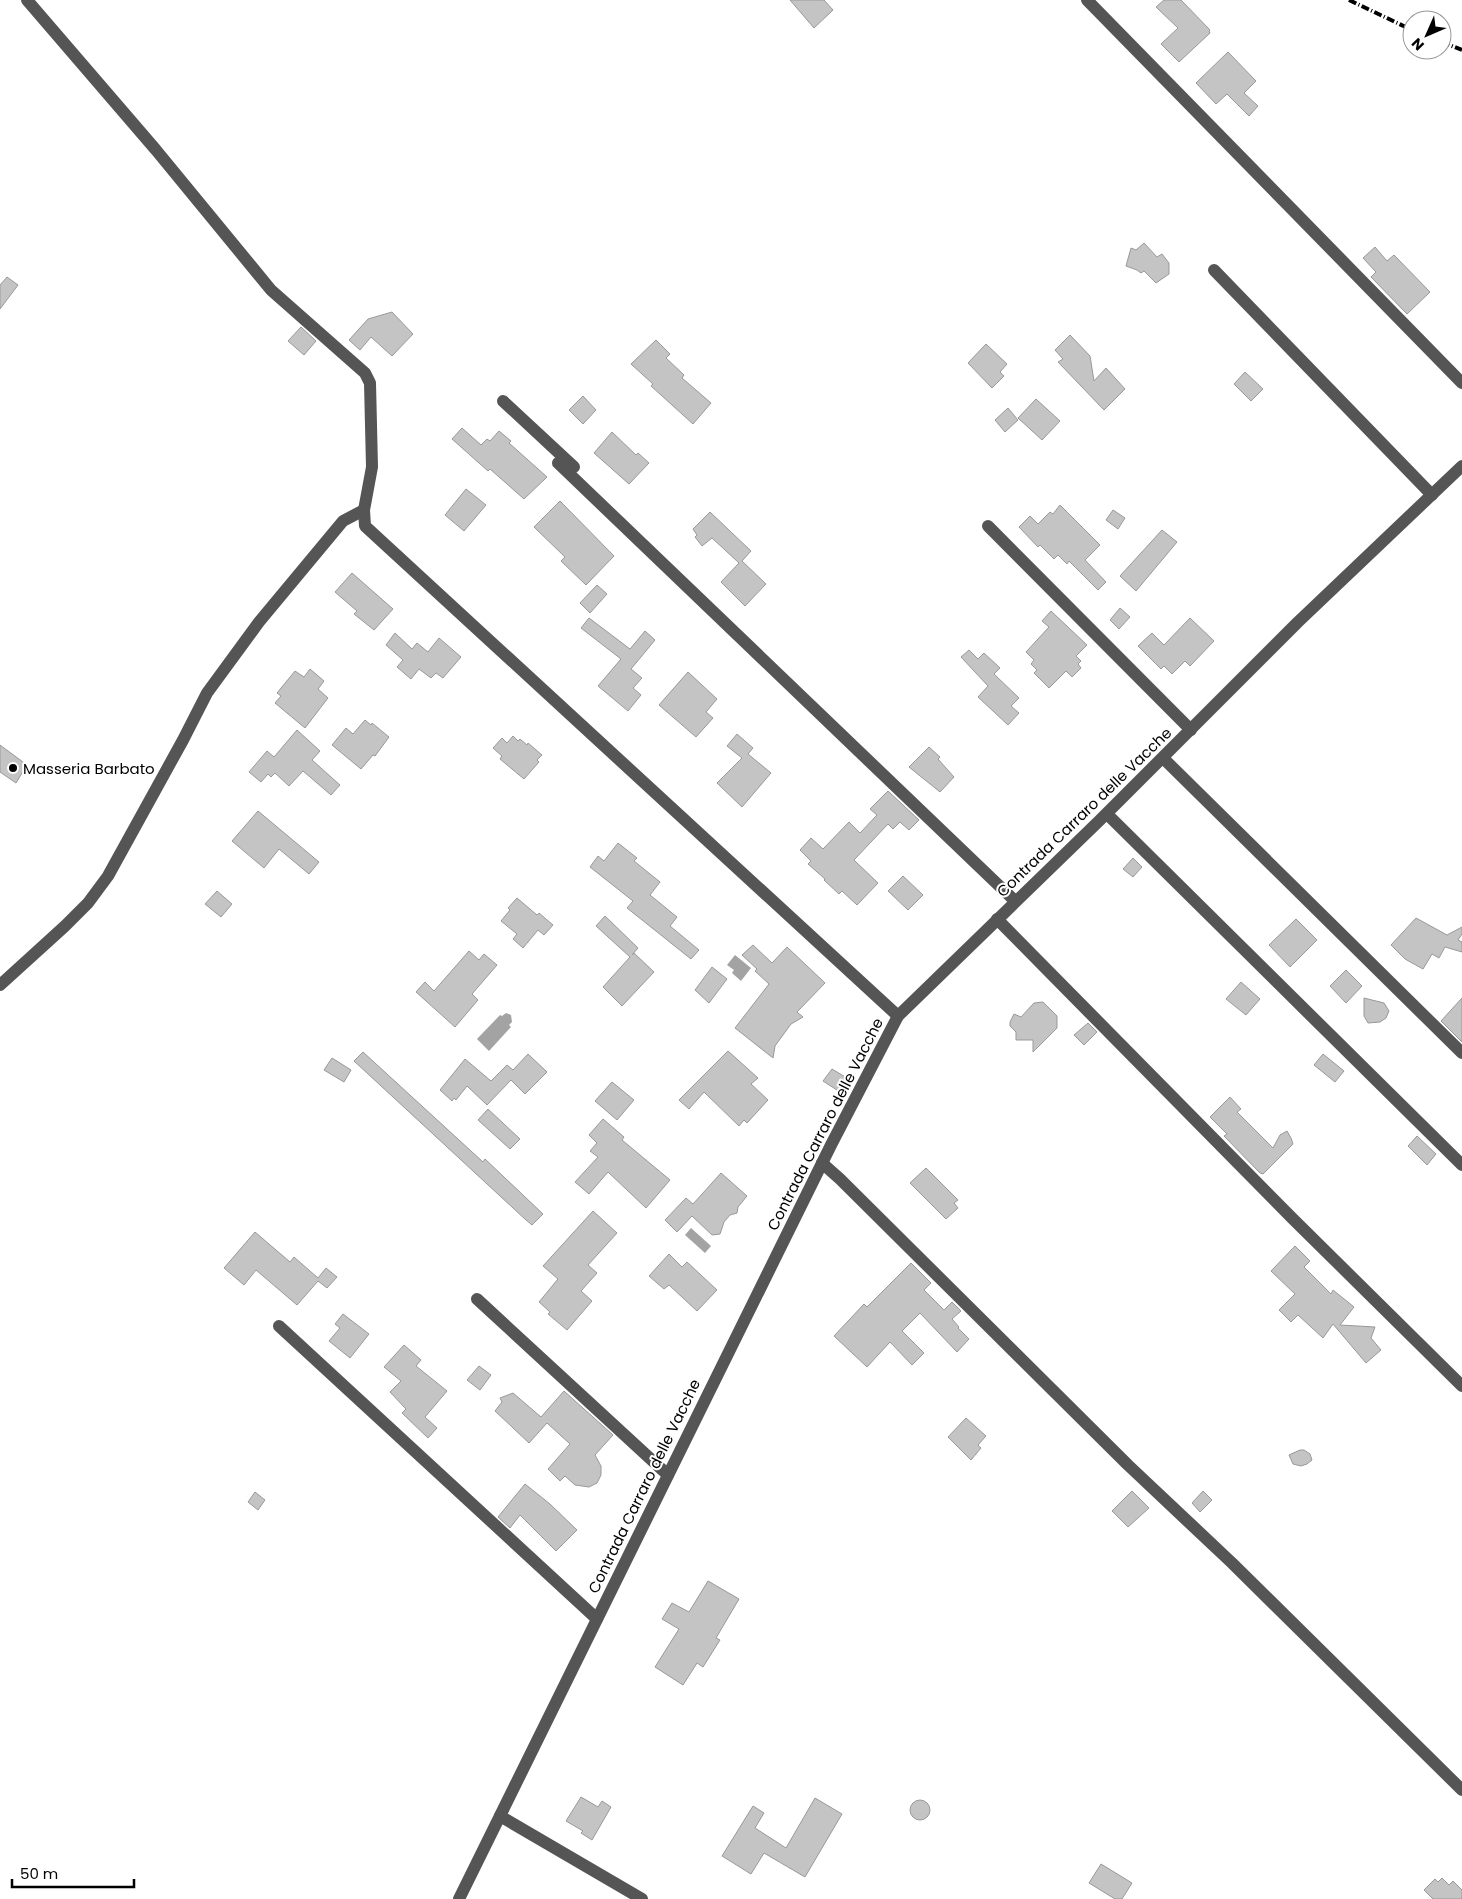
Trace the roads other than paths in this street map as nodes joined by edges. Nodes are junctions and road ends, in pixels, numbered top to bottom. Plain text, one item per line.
1 (27, 0) edge
2 (1087, 0) edge
3 (1214, 270) dead end
4 (1462, 383) edge
5 (504, 401) dead end
6 (558, 463) dead end
7 (1462, 466) edge
8 (1432, 496) junction
9 (364, 510) junction
10 (610, 513) junction
11 (988, 526) dead end
12 (1191, 730) junction
13 (1163, 758) junction
14 (1107, 814) junction
15 (1015, 901) junction
16 (997, 919) junction
17 (0, 985) edge
18 (898, 1016) junction
19 (1462, 1053) edge
20 (822, 1163) junction
21 (1462, 1165) edge
22 (477, 1299) dead end
23 (279, 1326) dead end
24 (1462, 1386) edge
25 (668, 1474) junction
26 (597, 1619) junction
27 (1462, 1790) edge
28 (500, 1816) junction
29 (459, 1899) edge
30 (642, 1899) edge

1 - 9 street
2 - 4 street
3 - 8 street
5 - 10 street
6 - 10 street
7 - 8 street, Contrada Carraro delle Vacche
8 - 12 street, Contrada Carraro delle Vacche
9 - 17 street
9 - 18 street
10 - 15 street
11 - 12 street
12 - 13 street, Contrada Carraro delle Vacche
13 - 14 street, Contrada Carraro delle Vacche
13 - 19 street
14 - 15 street, Contrada Carraro delle Vacche
14 - 21 street
15 - 16 street, Contrada Carraro delle Vacche
16 - 18 street, Contrada Carraro delle Vacche
16 - 24 street
18 - 20 street, Contrada Carraro delle Vacche
20 - 25 street, Contrada Carraro delle Vacche
20 - 27 street
22 - 25 street
23 - 26 street
25 - 26 street, Contrada Carraro delle Vacche
26 - 28 street, Contrada Carraro delle Vacche
28 - 29 street, Contrada Carraro delle Vacche
28 - 30 street

